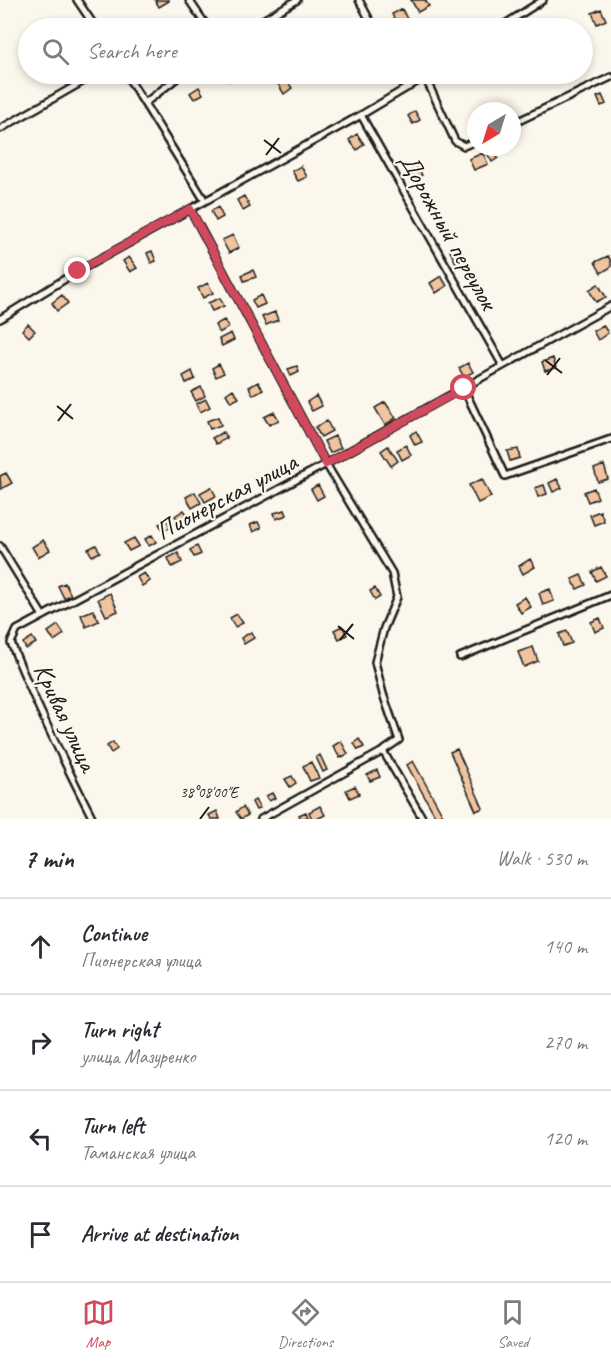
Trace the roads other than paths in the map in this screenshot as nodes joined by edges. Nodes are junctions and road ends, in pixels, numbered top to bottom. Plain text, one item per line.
1 (77, 0) edge
2 (189, 0) edge
3 (297, 0) edge
4 (359, 0) edge
5 (543, 0) edge
6 (89, 18) edge
7 (201, 18) edge
8 (266, 18) edge
9 (369, 18) edge
10 (515, 18) edge
11 (611, 77) edge
12 (79, 84) edge
13 (132, 84) edge
14 (169, 84) edge
15 (408, 84) edge
16 (414, 84) edge
17 (432, 84) edge
18 (410, 87) junction
19 (144, 103) junction
20 (361, 115) junction
21 (521, 120) edge
22 (0, 129) edge
23 (467, 145) edge
24 (205, 201) junction
25 (190, 209) junction
26 (611, 306) edge
27 (0, 319) edge
28 (503, 366) junction
29 (464, 388) junction
30 (611, 439) edge
31 (326, 464) junction
32 (0, 546) edge
33 (611, 595) edge
34 (43, 616) junction
35 (17, 630) joint
36 (460, 657) dead end
37 (383, 751) junction
38 (93, 819) edge
39 (261, 819) edge
40 (423, 819) edge

1 - 6 street
2 - 7 street
3 - 8 street
4 - 9 street
5 - 10 street
11 - 21 street
12 - 22 street
13 - 19 street
14 - 19 street
15 - 18 street
16 - 18 street
17 - 23 street
18 - 20 street
19 - 24 street
20 - 24 street
20 - 28 street, Дорожный переулок
24 - 25 street
25 - 27 street
25 - 31 street
26 - 28 street, Пионерская улица
28 - 29 street, Пионерская улица
29 - 30 street
29 - 31 street, Пионерская улица
31 - 34 street, Пионерская улица
31 - 37 street
32 - 34 street
33 - 36 street
34 - 35 street, Пионерская улица
35 - 38 street, Кривая улица
37 - 39 street
37 - 40 street

